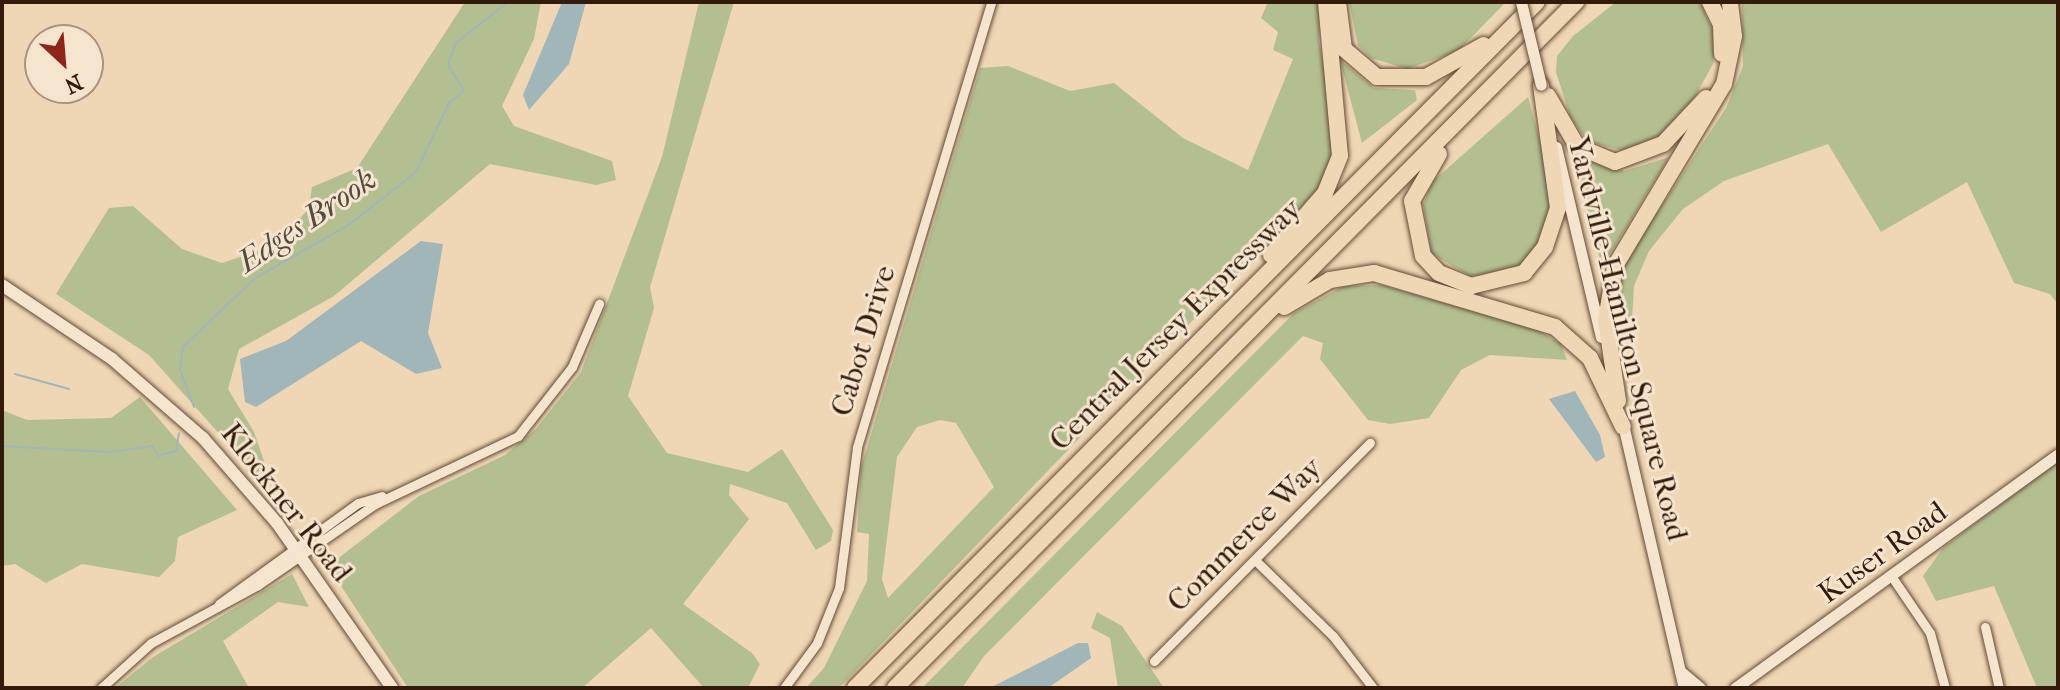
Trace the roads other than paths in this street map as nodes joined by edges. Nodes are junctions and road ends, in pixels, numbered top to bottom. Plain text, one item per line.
1 (991, 2) edge
2 (1326, 2) edge
3 (1338, 2) edge
4 (1537, 2) edge
5 (1576, 2) edge
6 (1590, 2) edge
7 (1710, 2) edge
8 (1730, 2) edge
9 (1521, 10) edge
10 (1556, 22) junction
11 (1516, 63) junction
12 (1541, 85) junction
13 (2, 285) edge
14 (599, 304) dead end
15 (1134, 407) junction
16 (1623, 425) junction
17 (1154, 427) junction
18 (1370, 443) dead end
19 (2058, 454) edge
20 (298, 553) junction
21 (1255, 560) junction
22 (1892, 577) junction
23 (1985, 627) dead end
24 (1154, 661) dead end
25 (1680, 670) junction
26 (1735, 687) edge
27 (101, 688) edge
28 (392, 688) edge
29 (784, 688) edge
30 (855, 688) edge
31 (895, 688) edge
32 (1373, 688) edge
33 (1672, 688) edge
34 (1684, 688) edge
35 (1700, 688) edge
36 (1945, 688) edge
37 (1999, 688) edge

1 - 29 street, Cabot Drive
2 - 15 highway
3 - 9 highway
4 - 9 highway, Central Jersey Expressway
5 - 10 highway, Central Jersey Expressway
6 - 10 highway
7 - 12 highway
8 - 16 highway
9 - 12 street, Yardville-Hamilton Square Road, bridge
9 - 15 highway, Central Jersey Expressway
10 - 11 highway, Central Jersey Expressway
11 - 12 highway
11 - 17 highway, Central Jersey Expressway
12 - 16 street, Yardville-Hamilton Square Road
13 - 20 main road, Klockner Road
14 - 20 street
15 - 30 highway, Central Jersey Expressway
16 - 17 highway
16 - 25 street, Yardville-Hamilton Square Road
17 - 31 highway, Central Jersey Expressway
18 - 21 street, Commerce Way
19 - 22 street, Kuser Road
20 - 27 street
20 - 28 main road, Klockner Road
21 - 24 street, Commerce Way
21 - 32 street
22 - 26 street, Kuser Road
22 - 36 street
23 - 37 street
25 - 33 street
25 - 34 street, Yardville-Hamilton Square Road
25 - 35 street

